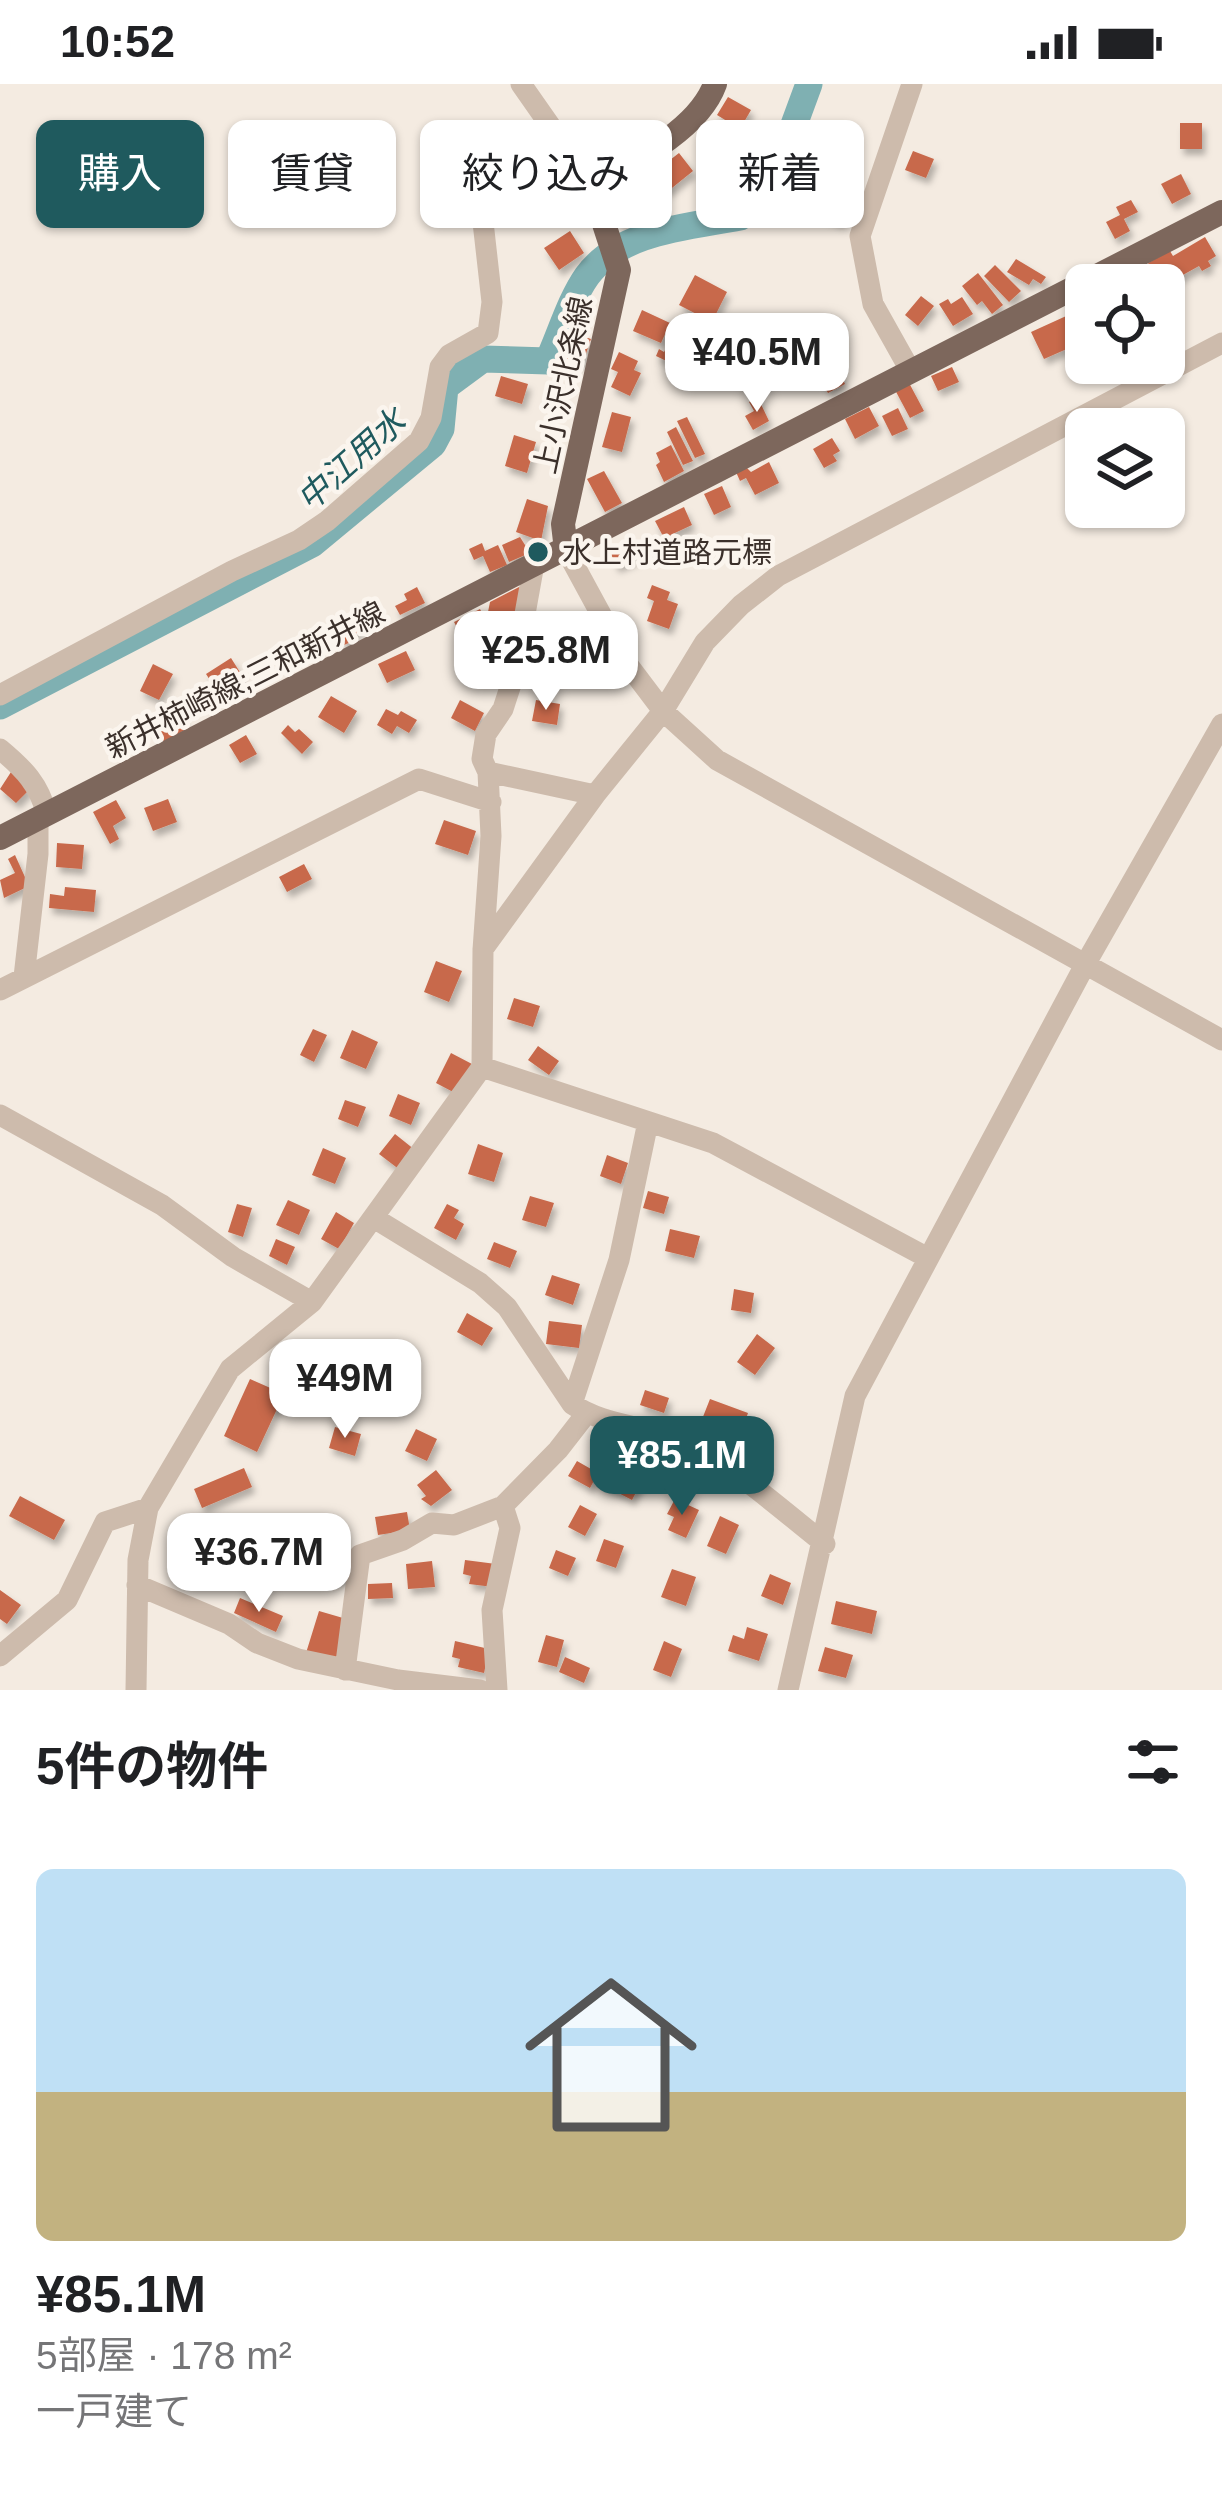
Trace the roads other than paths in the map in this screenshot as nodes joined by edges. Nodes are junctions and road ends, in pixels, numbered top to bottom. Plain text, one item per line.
1 (520, 84) edge
2 (715, 84) edge
3 (912, 84) edge
4 (543, 120) edge
5 (672, 133) edge
6 (1220, 218) edge
7 (485, 228) edge
8 (604, 228) edge
9 (1222, 343) edge
10 (910, 370) junction
11 (566, 550) junction
12 (534, 564) junction
13 (0, 695) edge
14 (663, 710) junction
15 (1222, 724) edge
16 (0, 749) edge
17 (488, 772) junction
18 (595, 795) junction
19 (490, 802) junction
20 (42, 817) junction
21 (0, 838) edge
22 (483, 950) junction
23 (1086, 963) junction
24 (24, 977) junction
25 (0, 990) edge
26 (1222, 1040) edge
27 (482, 1067) junction
28 (0, 1115) edge
29 (648, 1122) junction
30 (374, 1218) junction
31 (928, 1258) junction
32 (312, 1302) junction
33 (579, 1409) junction
34 (503, 1506) junction
35 (148, 1508) junction
36 (825, 1544) junction
37 (137, 1585) junction
38 (0, 1656) edge
39 (345, 1670) junction
40 (136, 1690) edge
41 (480, 1690) edge
42 (497, 1690) edge
43 (788, 1690) edge

1 - 4 street
2 - 5 main road
3 - 10 street
6 - 10 main road, 新井柿崎線;三和新井線
7 - 13 street
8 - 11 main road, 上小沢北条線
9 - 14 street
10 - 11 main road, 新井柿崎線;三和新井線
11 - 12 main road, 新井柿崎線;三和新井線
11 - 14 street
12 - 17 street
12 - 20 main road, 新井柿崎線;三和新井線
14 - 18 street
14 - 23 street
15 - 23 street
16 - 20 street
17 - 18 street
17 - 19 street
18 - 22 street
19 - 22 street
19 - 24 street
20 - 21 main road, 新井柿崎線;三和新井線
20 - 24 street
22 - 27 street
23 - 26 street
23 - 31 street
24 - 25 street
27 - 29 street
27 - 30 street
28 - 32 street
29 - 31 street
29 - 33 street
30 - 32 street
30 - 33 street
31 - 36 street
32 - 35 street
33 - 34 street
33 - 36 street
34 - 39 street
34 - 42 street
35 - 37 street
35 - 38 street
36 - 43 street
37 - 39 street
37 - 40 street
39 - 41 street

